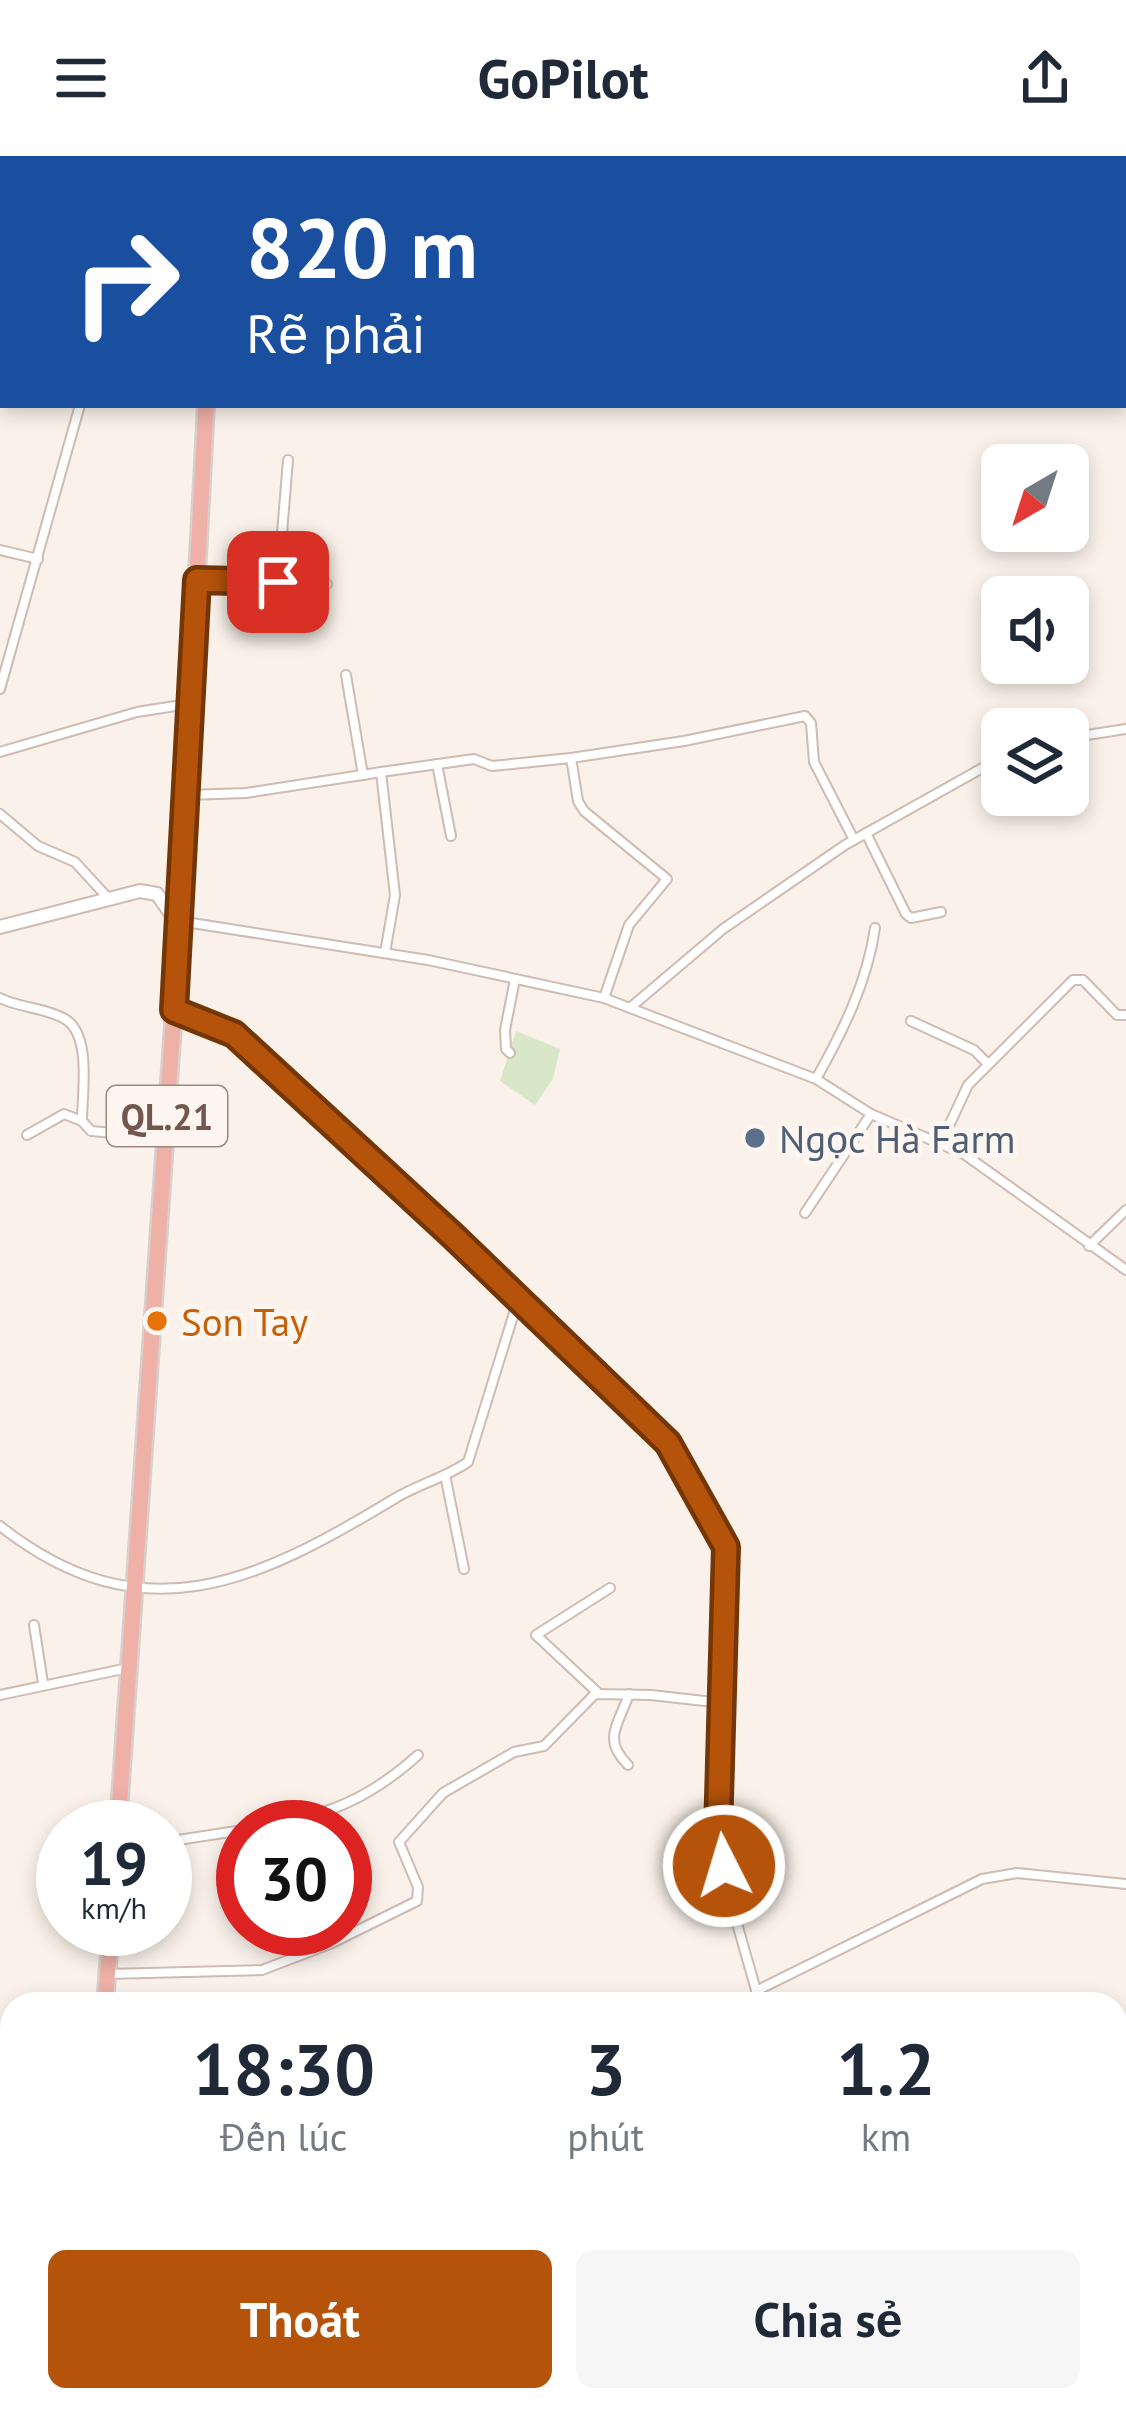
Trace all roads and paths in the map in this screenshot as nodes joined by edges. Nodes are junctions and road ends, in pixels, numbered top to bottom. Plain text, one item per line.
1 (79, 408) edge
2 (206, 408) edge
3 (288, 460) dead end
4 (0, 550) edge
5 (38, 559) junction
6 (197, 580) junction
7 (278, 582) junction
8 (327, 584) dead end
9 (346, 675) dead end
10 (0, 689) edge
11 (190, 704) junction
12 (1126, 729) edge
13 (1089, 735) edge
14 (0, 752) edge
15 (571, 758) junction
16 (437, 764) junction
17 (981, 769) edge
18 (382, 772) junction
19 (363, 775) junction
20 (185, 795) junction
21 (0, 814) edge
22 (866, 832) junction
23 (451, 836) dead end
24 (854, 840) junction
25 (109, 899) junction
26 (941, 912) dead end
27 (176, 921) junction
28 (0, 928) edge
29 (875, 928) dead end
30 (385, 953) junction
31 (515, 979) junction
32 (0, 998) edge
33 (604, 998) junction
34 (630, 1008) junction
35 (174, 1010) junction
36 (1126, 1015) edge
37 (910, 1021) dead end
38 (511, 1053) dead end
39 (988, 1064) junction
40 (816, 1079) junction
41 (871, 1114) junction
42 (82, 1121) junction
43 (167, 1124) junction
44 (27, 1136) dead end
45 (941, 1143) junction
46 (1126, 1210) edge
47 (806, 1213) dead end
48 (1089, 1246) junction
49 (1126, 1270) edge
50 (516, 1296) junction
51 (445, 1475) junction
52 (0, 1526) edge
53 (464, 1569) dead end
54 (610, 1588) dead end
55 (135, 1590) junction
56 (34, 1624) dead end
57 (130, 1667) junction
58 (43, 1683) junction
59 (598, 1693) junction
60 (628, 1694) junction
61 (0, 1695) edge
62 (722, 1703) junction
63 (418, 1755) dead end
64 (628, 1765) dead end
65 (120, 1800) edge
66 (354, 1800) edge
67 (1126, 1884) edge
68 (109, 1956) edge
69 (107, 1974) junction
70 (757, 1991) joint
71 (106, 1992) edge

1 - 5 street
2 - 6 highway, QL.21
3 - 7 street
4 - 5 street
5 - 10 street
6 - 7 street
6 - 11 highway, QL.21
7 - 8 street
9 - 19 street
11 - 14 street
11 - 20 highway, QL.21
12 - 13 street
15 - 16 street
15 - 24 street
15 - 33 street
16 - 18 street
16 - 23 street
17 - 22 street
18 - 19 street
18 - 30 street
19 - 20 street
20 - 27 highway, QL.21
21 - 25 street
22 - 24 street
22 - 26 street
24 - 34 street
25 - 27 street
25 - 28 street
27 - 30 street
27 - 35 highway, QL.21
29 - 40 street
30 - 31 street
31 - 33 street
31 - 38 street
32 - 42 street
33 - 34 street
34 - 40 street
35 - 43 highway, QL.21
35 - 50 street
36 - 39 street
37 - 39 street
39 - 45 street
40 - 41 street
41 - 45 street
41 - 47 street
42 - 43 street
42 - 44 street
43 - 55 highway, QL.21
45 - 48 street
46 - 48 street
48 - 49 street
50 - 51 street
50 - 62 street
51 - 53 street
51 - 55 street
52 - 55 street
54 - 59 street
55 - 57 highway, QL.21
56 - 58 street
57 - 58 street
57 - 65 highway, QL.21
58 - 61 street
59 - 60 street
59 - 69 street
60 - 62 street
60 - 64 street
62 - 70 street
63 - 66 street
67 - 70 street
68 - 69 highway
69 - 71 highway

